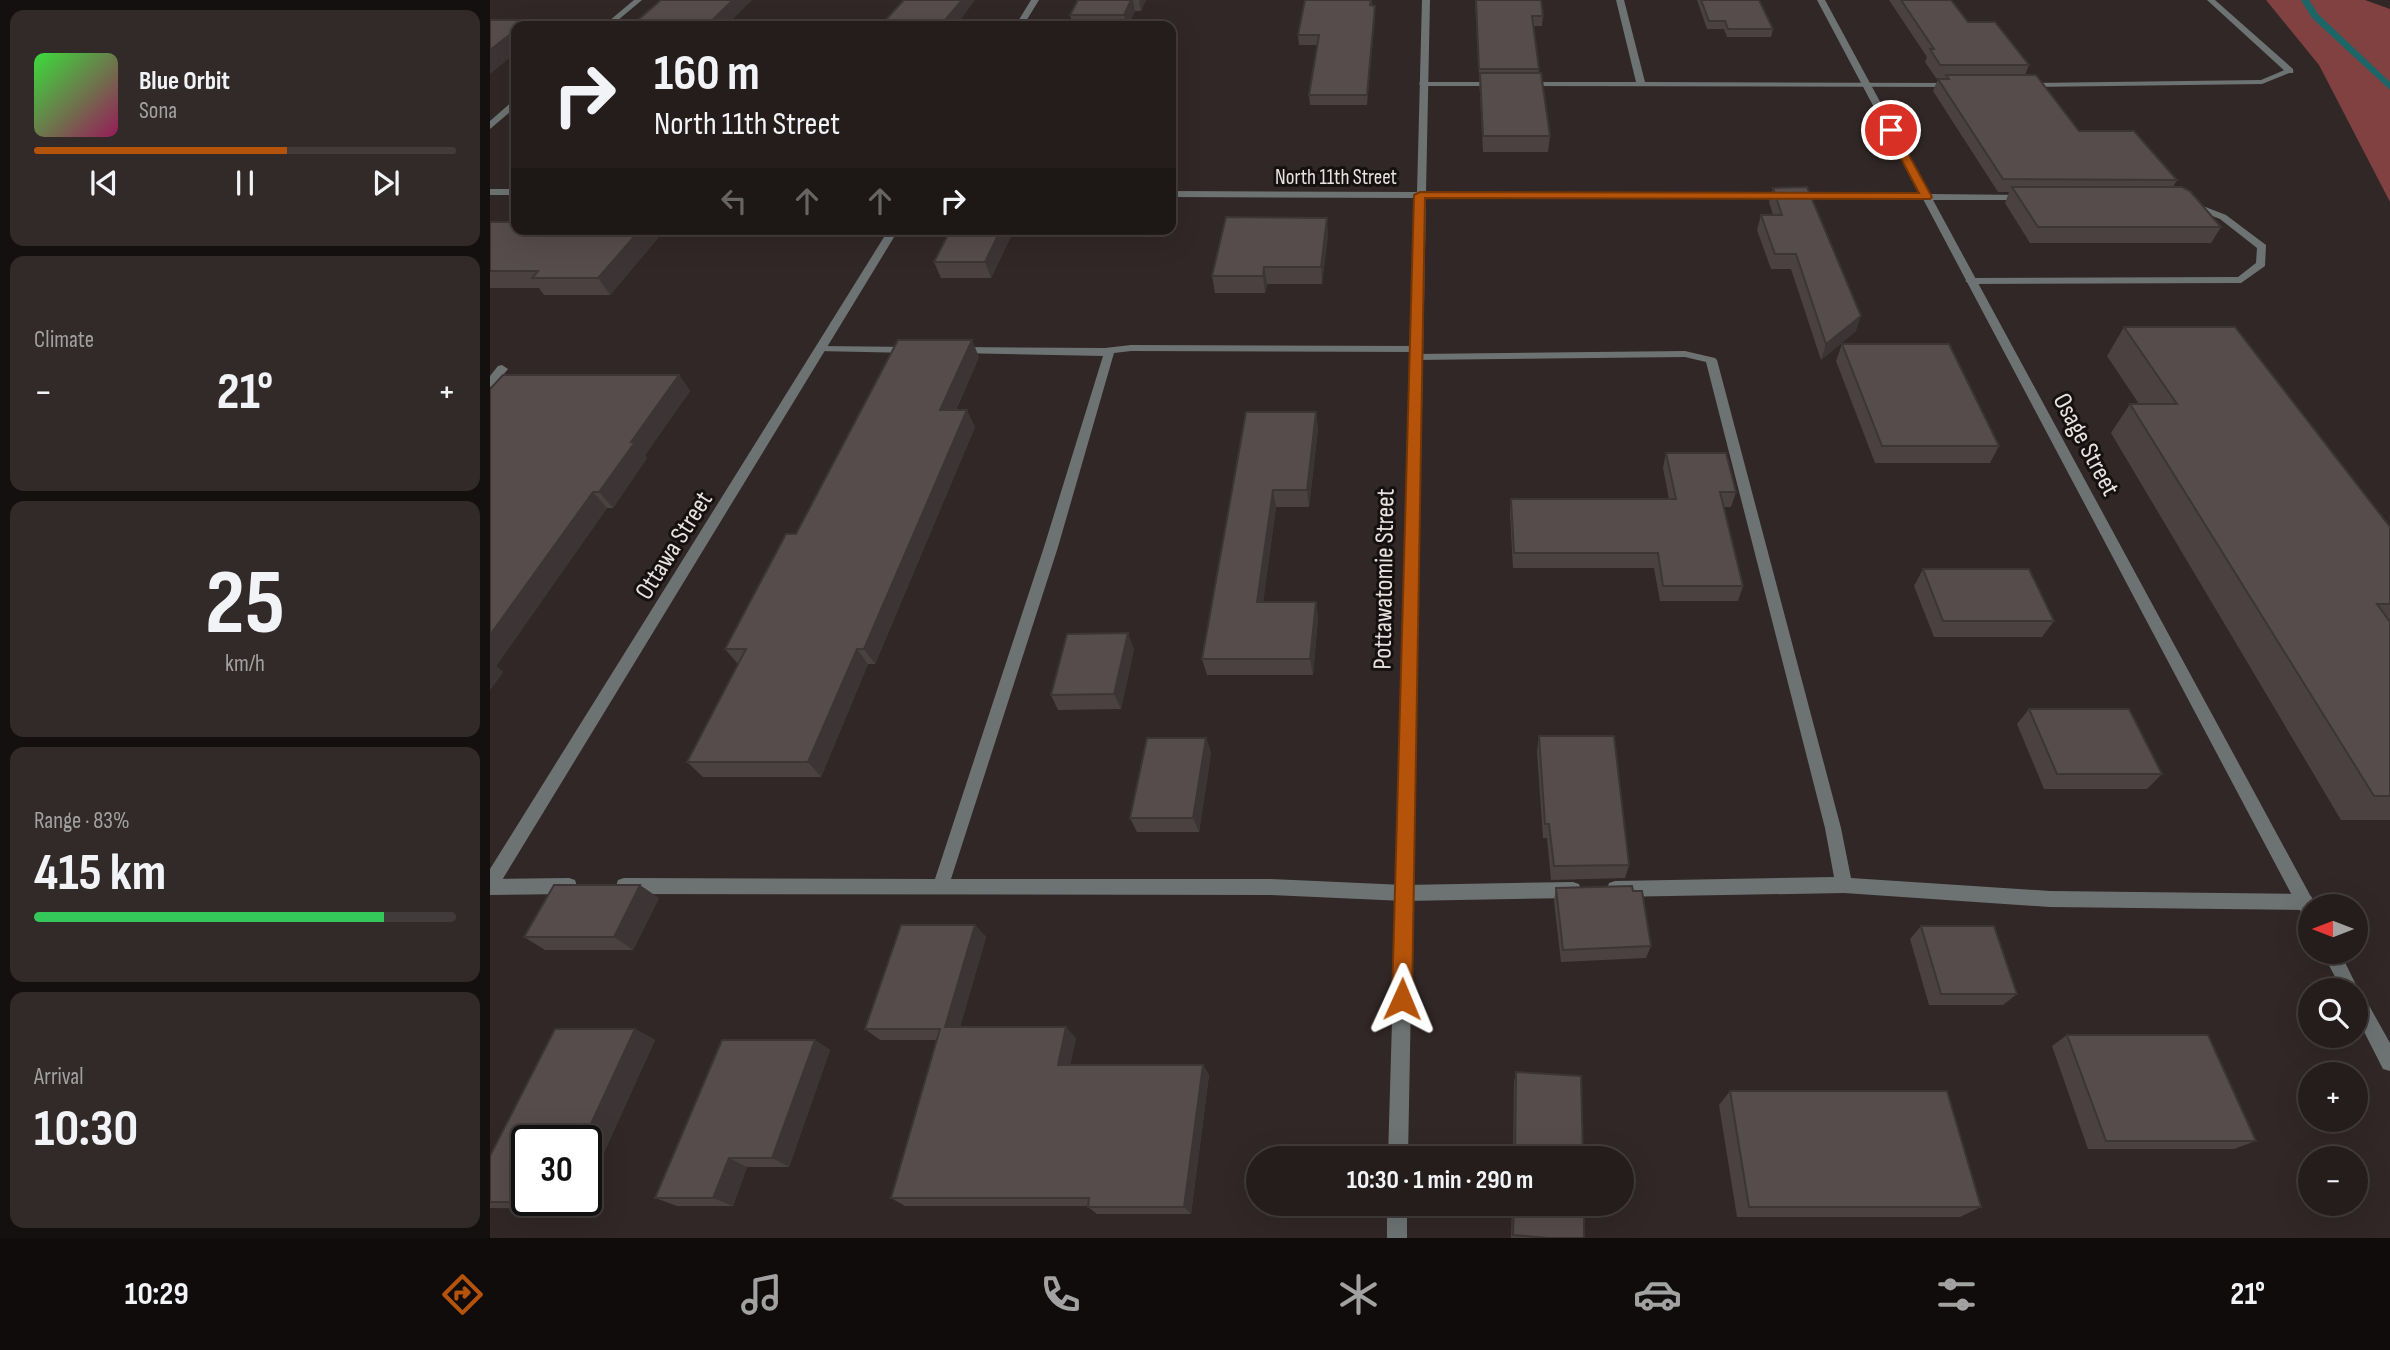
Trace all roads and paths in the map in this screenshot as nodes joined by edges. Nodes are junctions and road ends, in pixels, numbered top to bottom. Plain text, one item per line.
1 (638, 0) edge
2 (1035, 0) edge
3 (1426, 0) edge
4 (1620, 0) edge
5 (1821, 0) edge
6 (2211, 0) edge
7 (613, 21) edge
8 (1022, 21) edge
9 (1423, 84) junction
10 (1505, 84) edge
11 (1519, 84) edge
12 (1641, 84) junction
13 (1867, 85) junction
14 (1963, 85) edge
15 (2018, 85) edge
16 (511, 107) edge
17 (490, 126) edge
18 (490, 192) edge
19 (511, 192) edge
20 (1176, 194) edge
21 (1420, 195) junction
22 (1927, 197) junction
23 (2036, 197) edge
24 (2174, 198) edge
25 (890, 235) edge
26 (1969, 281) junction
27 (821, 349) junction
28 (920, 350) edge
29 (946, 350) edge
30 (1105, 351) junction
31 (1417, 353) junction
32 (502, 369) dead end
33 (490, 383) edge
34 (942, 884) junction
35 (1844, 884) junction
36 (490, 886) edge
37 (582, 886) edge
38 (609, 886) edge
39 (1404, 893) junction
40 (2300, 894) edge
41 (2298, 907) edge
42 (2368, 1021) edge
43 (2390, 1062) edge
44 (1398, 1146) edge
45 (1397, 1216) edge
46 (1396, 1238) edge

1 - 7 street
2 - 8 street
3 - 9 street, Pottawatomie Street
4 - 12 street
5 - 13 street, Osage Street
6 - 15 street
9 - 10 street
9 - 21 street, Pottawatomie Street
11 - 12 street
12 - 13 street
13 - 14 street
13 - 22 street, Osage Street
16 - 17 street
18 - 19 street
20 - 21 street, North 11th Street
21 - 22 street, North 11th Street
21 - 31 street, Pottawatomie Street
22 - 23 street, North 11th Street
22 - 26 street, Osage Street
24 - 26 street
25 - 27 street, Ottawa Street
26 - 40 street, Osage Street
27 - 28 street
27 - 36 street, Ottawa Street
29 - 30 street
30 - 31 street
30 - 34 street
31 - 35 street
31 - 39 street, Pottawatomie Street
32 - 33 street
34 - 38 street
34 - 39 street
35 - 39 street
35 - 41 street
36 - 37 street
39 - 44 street, Pottawatomie Street
42 - 43 street
45 - 46 street

